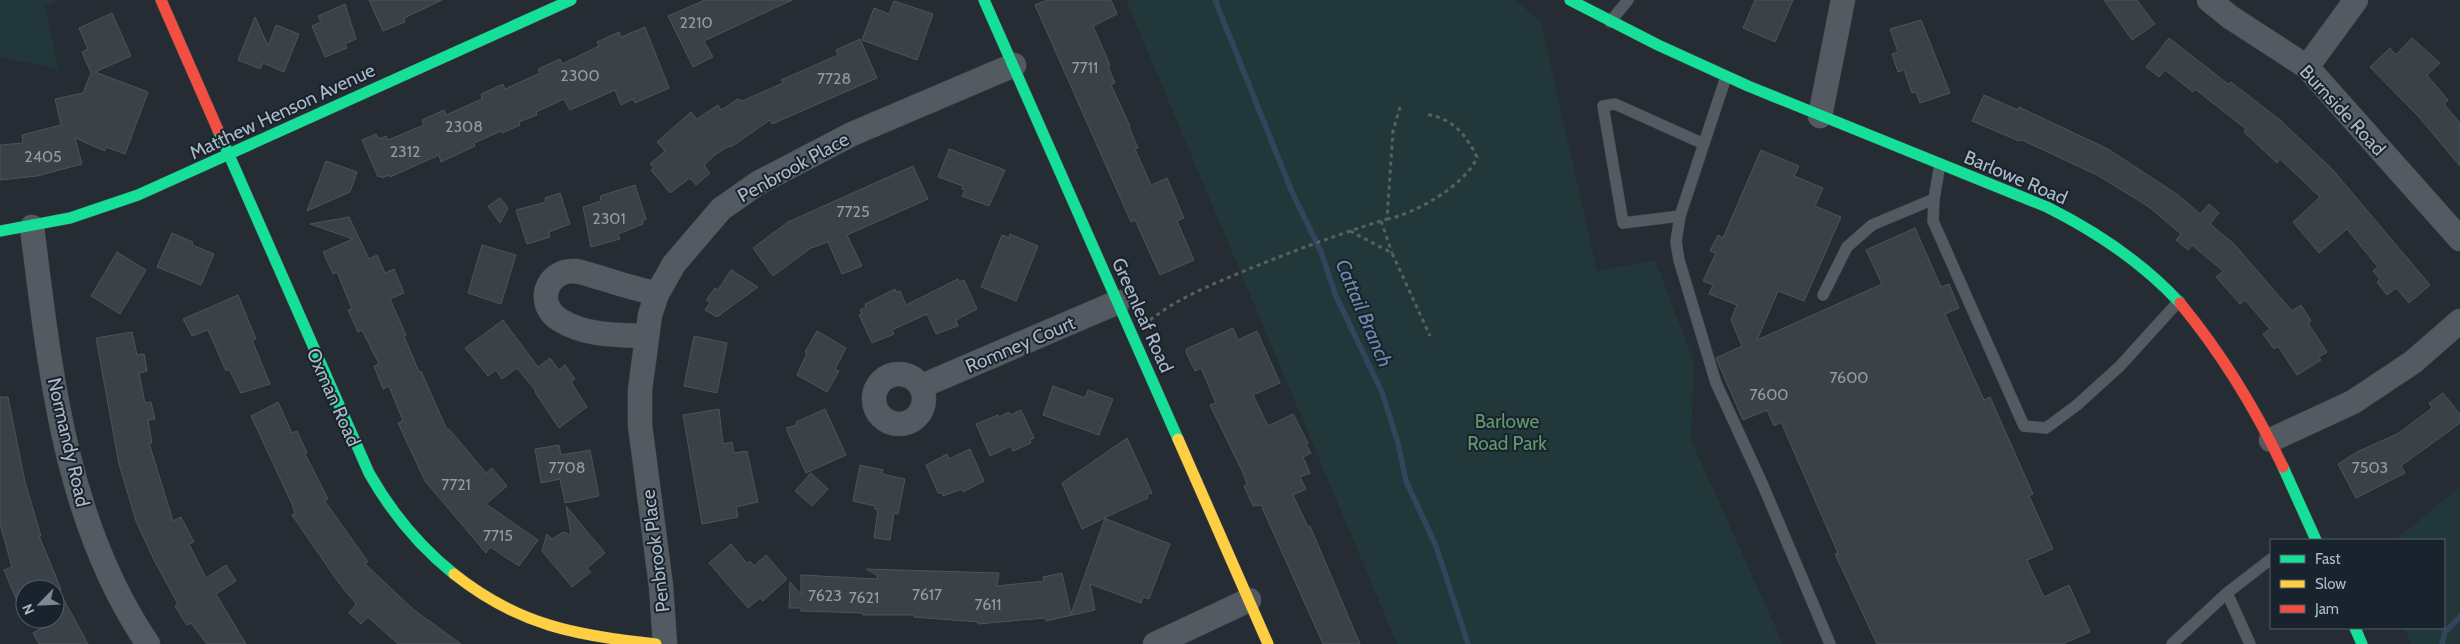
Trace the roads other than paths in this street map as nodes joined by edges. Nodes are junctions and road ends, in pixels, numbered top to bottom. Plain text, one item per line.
1 (161, 0) edge
2 (571, 0) edge
3 (984, 0) edge
4 (1570, 0) edge
5 (1628, 0) edge
6 (1844, 0) edge
7 (2209, 0) edge
8 (2356, 0) edge
9 (1610, 22) junction
10 (1014, 65) junction
11 (2307, 67) junction
12 (1726, 77) junction
13 (1820, 116) junction
14 (1704, 144) junction
15 (229, 154) junction
16 (1940, 164) junction
17 (1934, 198) junction
18 (1680, 216) junction
19 (32, 228) junction
20 (0, 231) edge
21 (2460, 239) edge
22 (656, 294) junction
23 (1824, 294) dead end
24 (2179, 301) junction
25 (1118, 302) junction
26 (2460, 321) edge
27 (646, 336) junction
28 (922, 386) dead end
29 (2271, 440) junction
30 (2314, 536) edge
31 (2270, 560) edge
32 (2227, 593) junction
33 (1248, 600) junction
34 (2355, 629) edge
35 (148, 644) edge
36 (656, 644) edge
37 (665, 644) edge
38 (1155, 644) edge
39 (1268, 644) edge
40 (1830, 644) edge
41 (2172, 644) edge
42 (2250, 644) edge
43 (2362, 644) edge

1 - 15 street, Oxman Road
2 - 15 street, Matthew Henson Avenue
3 - 10 street, Greenleaf Road
4 - 9 street, Barlowe Road
5 - 9 lane
6 - 13 street
7 - 11 street, Burnside Road
8 - 11 street
9 - 12 street, Barlowe Road
10 - 22 street, Penbrook Place
10 - 25 street, Greenleaf Road
11 - 21 street, Burnside Road
12 - 13 street, Barlowe Road
12 - 14 lane
13 - 16 street, Barlowe Road
14 - 18 lane
14 - 18 lane
15 - 19 street, Matthew Henson Avenue
15 - 36 street, Oxman Road
16 - 17 lane
16 - 24 street, Barlowe Road
17 - 23 lane
17 - 24 lane
18 - 40 lane
19 - 20 street, Matthew Henson Avenue
19 - 35 street, Normandy Road
22 - 27 street, Penbrook Place
22 - 27 street
24 - 29 street, Barlowe Road
25 - 28 street, Romney Court
25 - 33 street, Greenleaf Road
26 - 29 street
27 - 37 street, Penbrook Place
29 - 30 street, Barlowe Road
31 - 32 lane
32 - 41 lane
32 - 42 lane
33 - 38 street
33 - 39 street, Greenleaf Road
34 - 43 street

